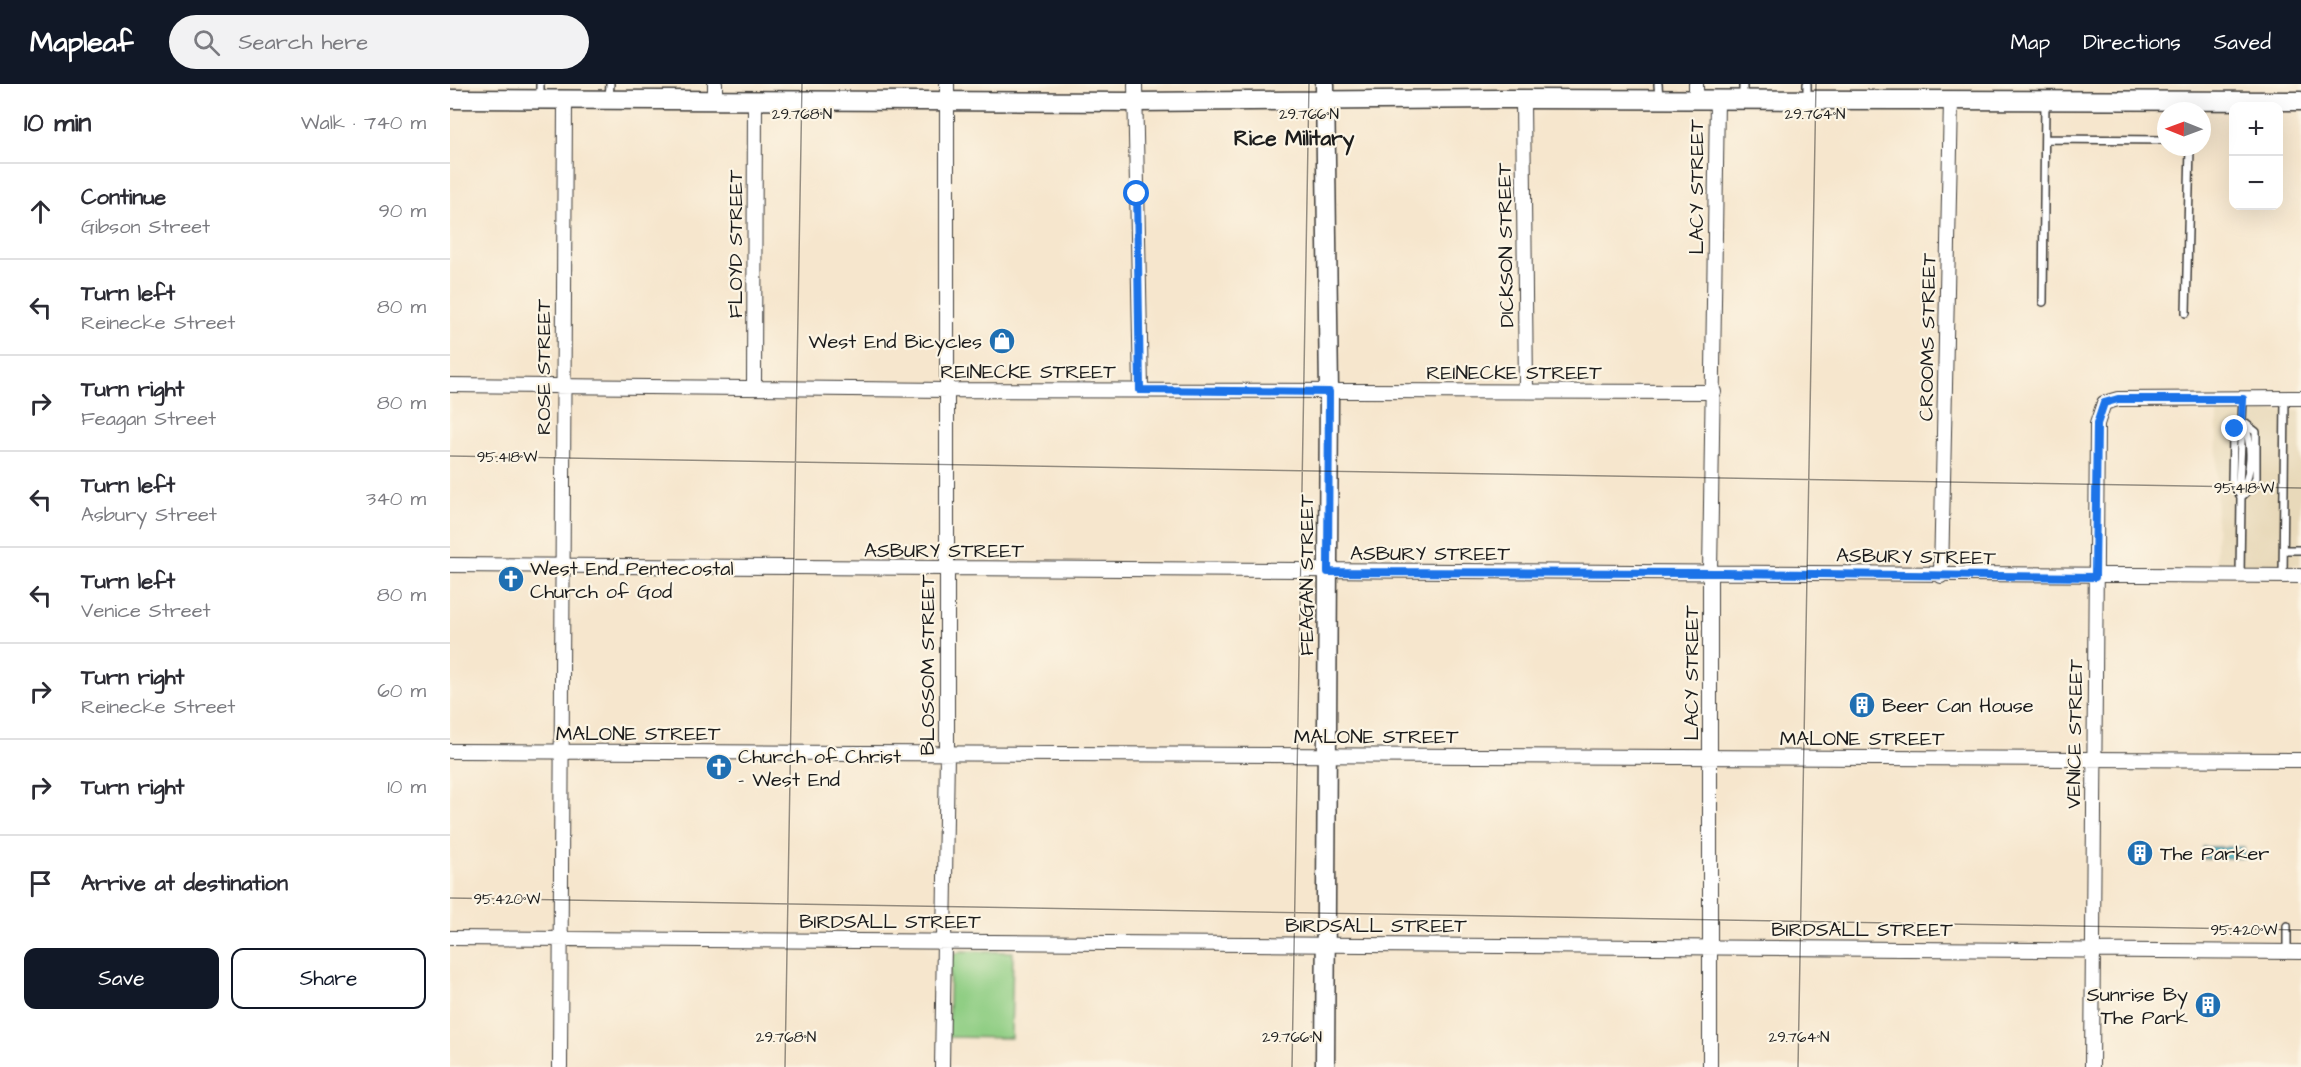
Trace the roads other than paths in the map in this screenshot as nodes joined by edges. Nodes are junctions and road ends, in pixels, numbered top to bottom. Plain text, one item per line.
1 (540, 91) edge
2 (610, 91) edge
3 (715, 91) edge
4 (947, 92) edge
5 (1325, 92) edge
6 (1659, 92) edge
7 (1696, 92) edge
8 (1743, 92) edge
9 (1807, 92) edge
10 (1135, 93) edge
11 (450, 99) edge
12 (565, 99) junction
13 (755, 99) junction
14 (1524, 99) junction
15 (1717, 99) junction
16 (2045, 99) junction
17 (1952, 100) junction
18 (2301, 101) edge
19 (2272, 102) edge
20 (2157, 104) edge
21 (2211, 104) edge
22 (2229, 104) edge
23 (2045, 140) junction
24 (2157, 140) edge
25 (2190, 156) edge
26 (2043, 302) dead end
27 (2186, 313) dead end
28 (450, 386) edge
29 (563, 386) junction
30 (754, 388) junction
31 (947, 390) junction
32 (1140, 390) junction
33 (1526, 391) junction
34 (1329, 392) junction
35 (1714, 392) junction
36 (2285, 398) junction
37 (2301, 398) edge
38 (2243, 399) junction
39 (2242, 421) junction
40 (2241, 497) junction
41 (2284, 550) junction
42 (2301, 550) edge
43 (450, 565) edge
44 (561, 566) junction
45 (947, 569) junction
46 (1328, 572) junction
47 (1710, 573) junction
48 (1941, 576) junction
49 (2240, 576) junction
50 (2283, 576) junction
51 (2301, 576) edge
52 (2095, 577) junction
53 (450, 751) edge
54 (561, 752) junction
55 (947, 753) junction
56 (1327, 755) junction
57 (1711, 758) junction
58 (2094, 759) junction
59 (2301, 760) edge
60 (2287, 926) dead end
61 (450, 938) edge
62 (559, 939) junction
63 (945, 941) junction
64 (1324, 944) junction
65 (1711, 947) junction
66 (2091, 950) junction
67 (2294, 952) edge
68 (560, 1067) edge
69 (942, 1067) edge
70 (1325, 1067) edge
71 (1710, 1067) edge
72 (2091, 1067) edge

1 - 11 street
1 - 12 street
2 - 3 street
2 - 12 street
3 - 13 street
4 - 10 street
4 - 13 street
4 - 31 street, BLOSSOM STREET
5 - 10 street
5 - 14 street
5 - 34 street, FEAGAN STREET
6 - 7 street
6 - 14 street
7 - 15 street
8 - 9 street
8 - 15 street
9 - 17 street
10 - 32 street
12 - 29 street, ROSE STREET
13 - 30 street, FLOYD STREET
14 - 33 street, DICKSON STREET
15 - 35 street, LACY STREET
16 - 17 street
16 - 20 street
16 - 23 lane
17 - 48 street, CROOMS STREET
18 - 19 street
21 - 22 street
23 - 24 lane
23 - 26 lane
25 - 27 lane
28 - 29 street, REINECKE STREET
29 - 30 street, REINECKE STREET
29 - 44 street, ROSE STREET
30 - 31 street, REINECKE STREET
31 - 32 street, REINECKE STREET
31 - 45 street, BLOSSOM STREET
32 - 34 street, REINECKE STREET
33 - 34 street, REINECKE STREET
33 - 35 street, REINECKE STREET
34 - 46 street, FEAGAN STREET
35 - 47 street, LACY STREET
36 - 37 street
36 - 38 street
36 - 41 lane
38 - 39 lane
38 - 52 street, VENICE STREET
39 - 40 lane
39 - 40 lane
40 - 49 lane
41 - 42 lane
41 - 50 lane
43 - 44 street, ASBURY STREET
44 - 45 street, ASBURY STREET
44 - 54 street, ROSE STREET
45 - 46 street, ASBURY STREET
45 - 55 street, BLOSSOM STREET
46 - 47 street, ASBURY STREET
46 - 56 street, FEAGAN STREET
47 - 48 street, ASBURY STREET
47 - 57 street, LACY STREET
48 - 52 street, ASBURY STREET
49 - 50 street, ASBURY STREET
49 - 52 street, ASBURY STREET
50 - 51 street, ASBURY STREET
52 - 58 street, VENICE STREET
53 - 54 street, MALONE STREET
54 - 55 street, MALONE STREET
54 - 62 street, ROSE STREET
55 - 56 street, MALONE STREET
55 - 63 street, BLOSSOM STREET
56 - 57 street, MALONE STREET
56 - 64 street, FEAGAN STREET
57 - 58 street, MALONE STREET
57 - 65 street, LACY STREET
58 - 59 street, MALONE STREET
58 - 66 street, VENICE STREET
60 - 67 lane
61 - 62 street, BIRDSALL STREET
62 - 63 street, BIRDSALL STREET
62 - 68 street, ROSE STREET
63 - 64 street, BIRDSALL STREET
63 - 69 street, BLOSSOM STREET
64 - 65 street, BIRDSALL STREET
64 - 70 street, FEAGAN STREET
65 - 66 street, BIRDSALL STREET
65 - 71 street, LACY STREET
66 - 67 street, BIRDSALL STREET
66 - 72 street, VENICE STREET

